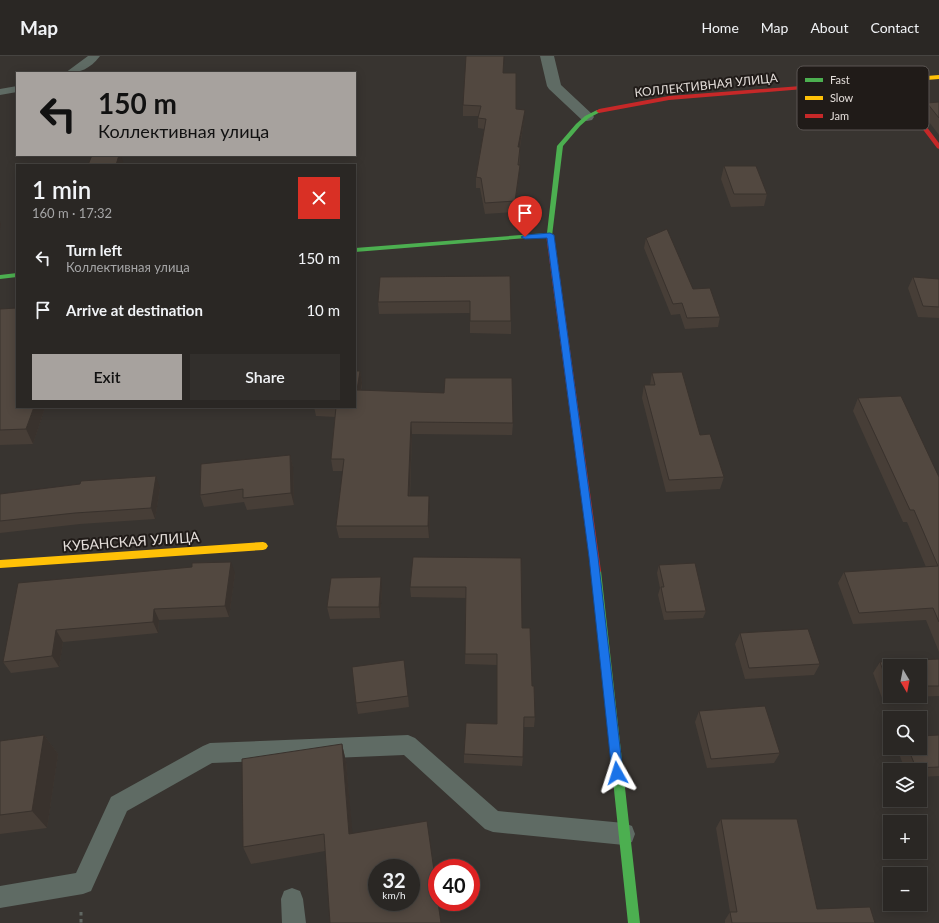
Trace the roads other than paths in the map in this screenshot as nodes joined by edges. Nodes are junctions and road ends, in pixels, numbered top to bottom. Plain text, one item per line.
1 (95, 56) edge
2 (547, 56) edge
3 (72, 72) edge
4 (939, 77) edge
5 (929, 78) edge
6 (797, 87) edge
7 (16, 89) edge
8 (0, 92) edge
9 (587, 117) junction
10 (926, 130) edge
11 (939, 147) edge
12 (550, 235) junction
13 (356, 250) edge
14 (16, 275) edge
15 (0, 277) edge
16 (263, 546) dead end
17 (0, 564) edge
18 (624, 834) junction
19 (0, 897) edge
20 (292, 899) dead end
21 (294, 923) edge
22 (634, 923) edge

1 - 3 lane
2 - 9 street
4 - 5 street, КОЛЛЕКТИВНАЯ УЛИЦА
6 - 9 street, КОЛЛЕКТИВНАЯ УЛИЦА
7 - 8 lane
9 - 12 street, КОЛЛЕКТИВНАЯ УЛИЦА
10 - 11 street
12 - 13 street
12 - 18 street, КОЛЛЕКТИВНАЯ УЛИЦА
14 - 15 street
16 - 17 street, КУБАНСКАЯ УЛИЦА
18 - 19 lane
18 - 22 street, КОЛЛЕКТИВНАЯ УЛИЦА
20 - 21 lane

